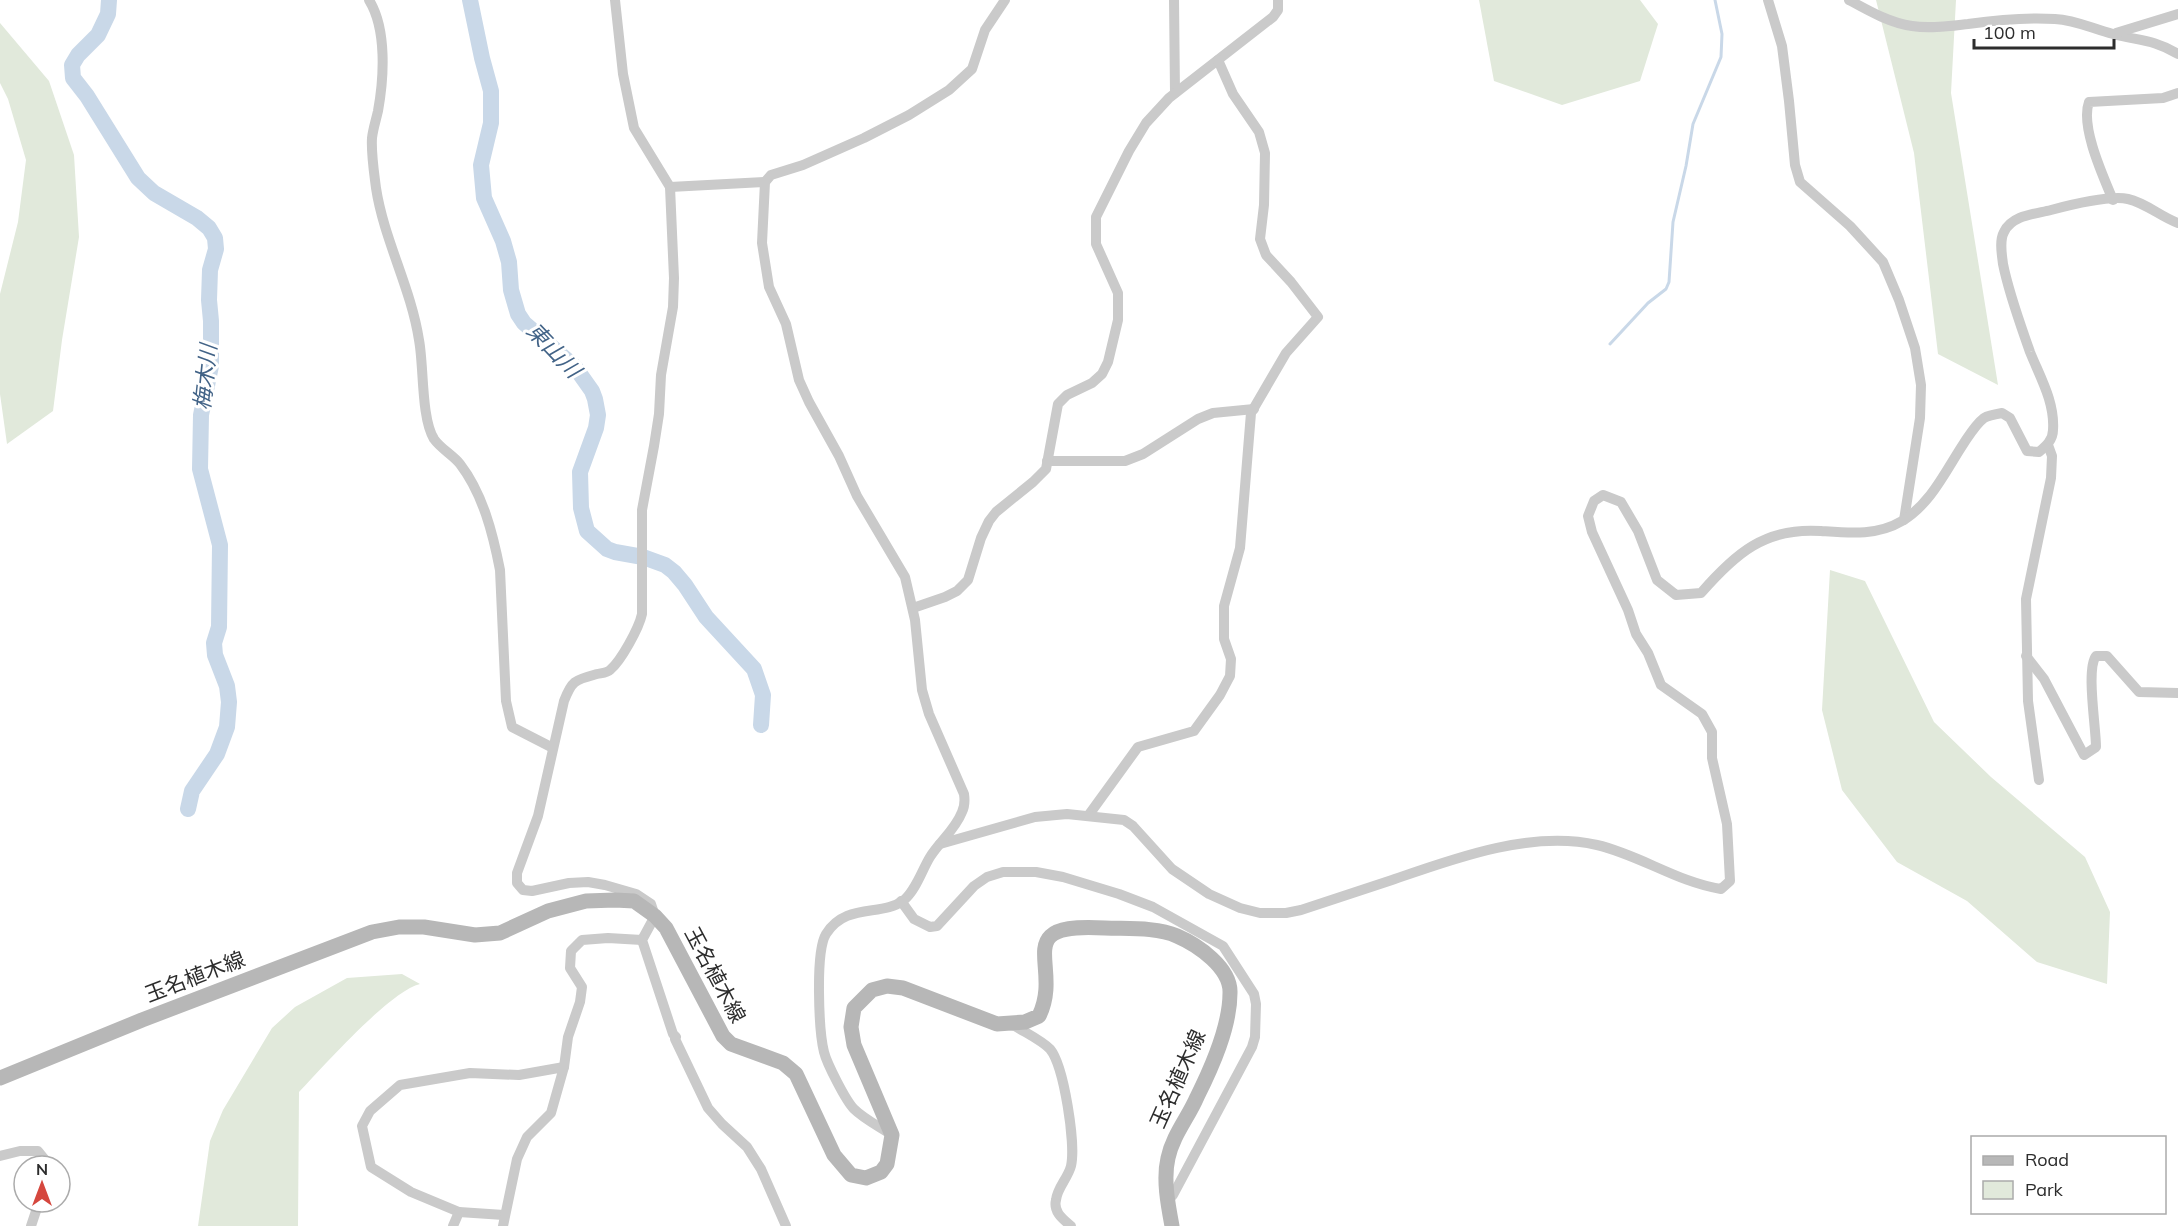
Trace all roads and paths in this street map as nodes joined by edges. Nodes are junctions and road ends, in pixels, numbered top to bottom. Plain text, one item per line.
1 (369, 0) edge
2 (615, 0) edge
3 (1005, 0) edge
4 (1174, 0) edge
5 (1278, 0) edge
6 (1768, 0) edge
7 (1849, 0) edge
8 (2178, 14) edge
9 (2113, 34) junction
10 (2178, 54) edge
11 (1218, 60) junction
12 (1175, 93) junction
13 (2178, 93) edge
14 (765, 182) junction
15 (670, 188) junction
16 (2112, 200) junction
17 (2178, 223) edge
18 (1254, 409) junction
19 (2048, 445) junction
20 (1047, 461) junction
21 (1904, 520) junction
22 (913, 608) junction
23 (2026, 656) junction
24 (2178, 693) edge
25 (553, 748) junction
26 (2039, 780) dead end
27 (1088, 816) junction
28 (940, 844) junction
29 (901, 901) junction
30 (655, 916) junction
31 (642, 940) junction
32 (997, 1024) junction
33 (564, 1067) junction
34 (0, 1078) edge
35 (892, 1135) junction
36 (40, 1154) edge
37 (0, 1156) edge
38 (1168, 1200) junction
39 (459, 1212) junction
40 (503, 1221) edge
41 (453, 1226) edge
42 (786, 1226) edge
43 (1071, 1226) edge
44 (1172, 1226) edge

1 - 25 street
2 - 15 street
3 - 14 street
4 - 12 street
5 - 11 street
6 - 21 street
7 - 9 street
8 - 9 street
9 - 10 street
11 - 12 street
11 - 18 street
12 - 20 street
13 - 16 street
14 - 15 street
14 - 22 street
15 - 25 street
16 - 17 street
16 - 19 street
18 - 20 street
18 - 27 street
19 - 21 street
19 - 23 street
20 - 22 street
21 - 27 street
22 - 28 street
23 - 24 street
23 - 26 street
25 - 30 street
27 - 28 street
28 - 29 street
29 - 35 street
29 - 38 street
30 - 31 street
30 - 34 main road, 玉名植木線
30 - 35 main road, 玉名植木線
31 - 33 street
31 - 42 street
32 - 35 main road, 玉名植木線
32 - 38 main road, 玉名植木線
32 - 43 street
33 - 39 street
33 - 40 street
36 - 37 street
38 - 44 main road, 玉名植木線
39 - 40 street
39 - 41 street

